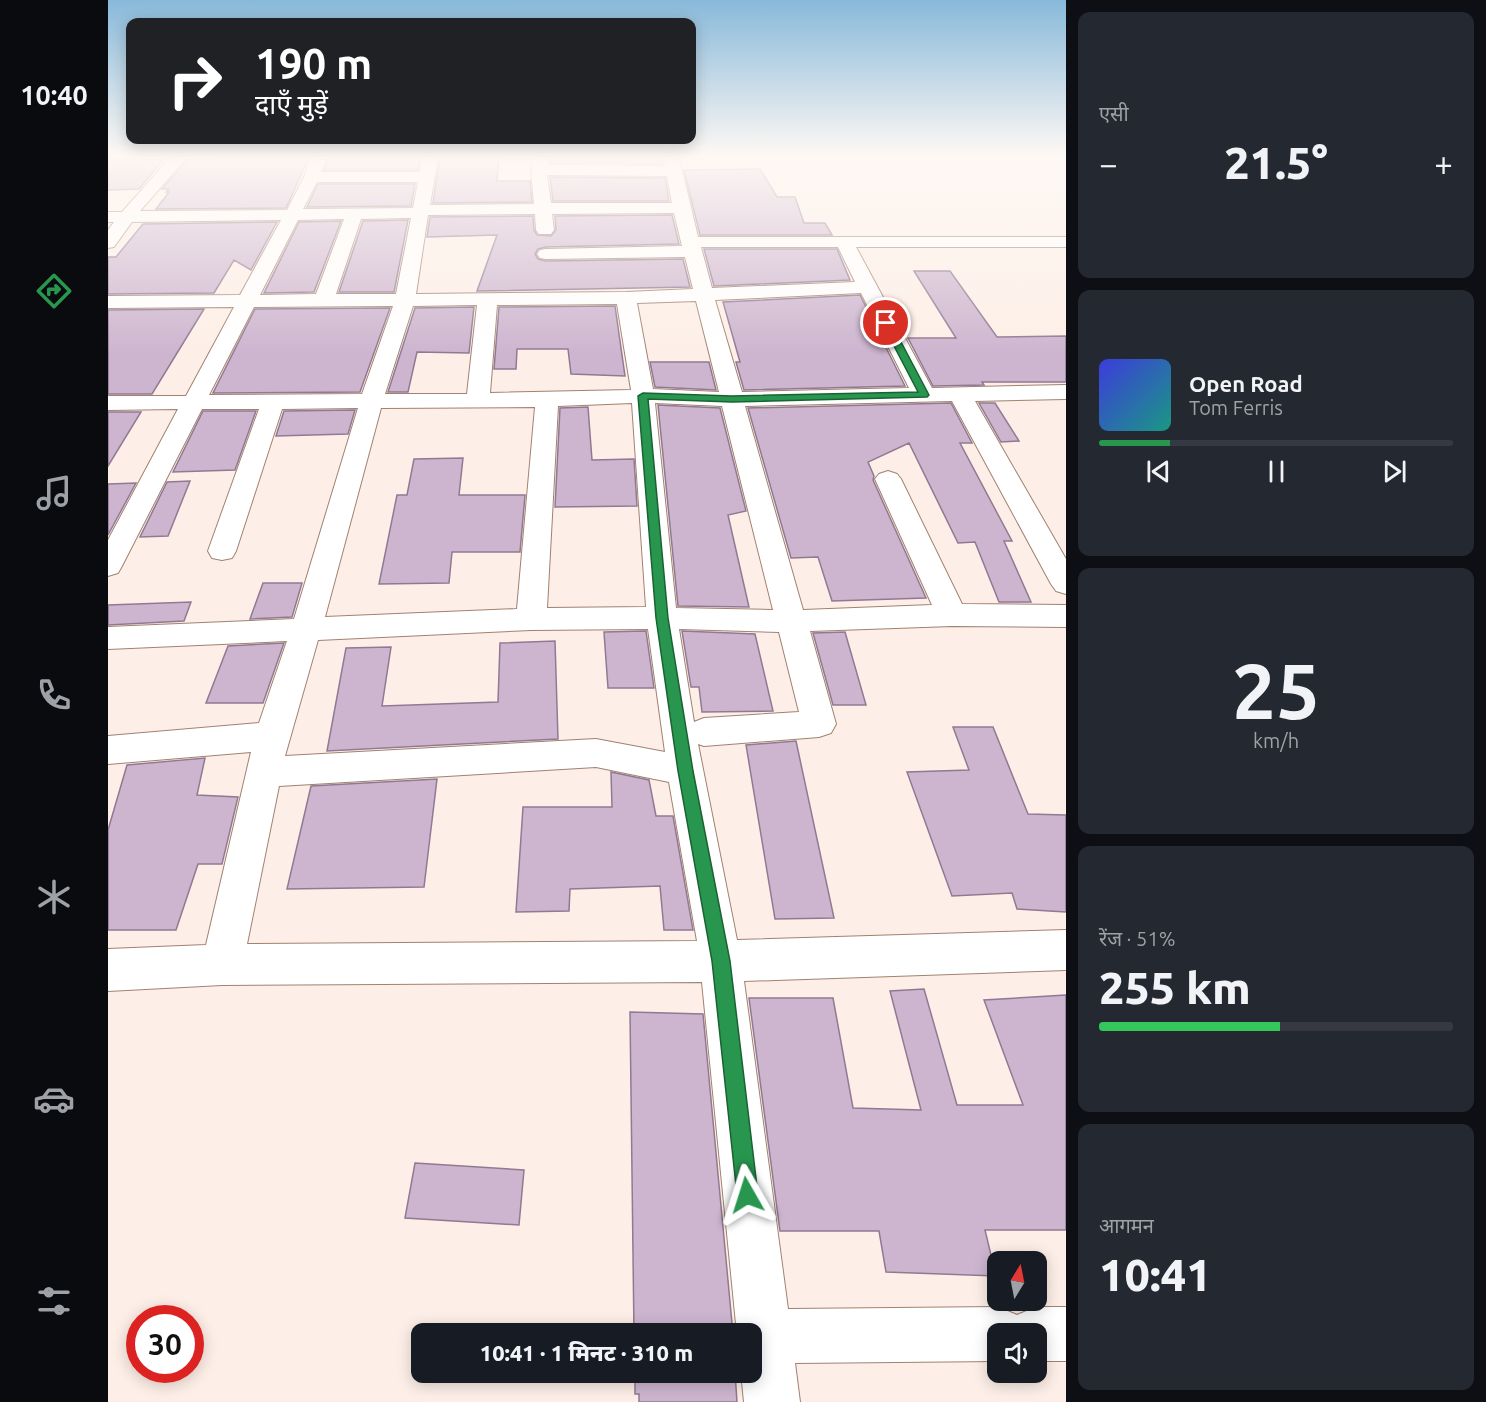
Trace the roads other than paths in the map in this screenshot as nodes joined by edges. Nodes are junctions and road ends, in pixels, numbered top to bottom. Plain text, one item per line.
1 (123, 222) edge
2 (289, 222) edge
3 (351, 222) edge
4 (418, 222) edge
5 (549, 222) edge
6 (629, 222) edge
7 (682, 222) edge
8 (683, 231) junction
9 (844, 242) junction
10 (1066, 242) edge
11 (108, 243) edge
12 (546, 254) junction
13 (868, 287) junction
14 (706, 295) junction
15 (547, 298) junction
16 (626, 298) junction
17 (488, 299) junction
18 (324, 300) junction
19 (405, 300) junction
20 (249, 301) junction
21 (108, 302) edge
22 (1066, 392) edge
23 (960, 394) junction
24 (924, 395) junction
25 (643, 396) junction
26 (478, 399) junction
27 (732, 399) junction
28 (372, 400) junction
29 (547, 400) junction
30 (196, 401) junction
31 (273, 401) junction
32 (108, 403) edge
33 (888, 479) dead end
34 (222, 551) dead end
35 (108, 566) edge
36 (1066, 584) edge
37 (952, 615) junction
38 (1066, 616) edge
39 (662, 618) junction
40 (531, 619) junction
41 (790, 621) junction
42 (306, 630) junction
43 (108, 638) edge
44 (704, 732) dead end
45 (272, 736) junction
46 (108, 750) edge
47 (685, 771) junction
48 (266, 772) junction
49 (1066, 950) edge
50 (721, 961) junction
51 (222, 965) junction
52 (108, 970) edge
53 (987, 1334) edge
54 (1047, 1334) edge
55 (1066, 1334) edge
56 (763, 1336) junction
57 (772, 1402) edge

1 - 11 street
2 - 20 street
3 - 18 street
4 - 19 street
5 - 12 street
6 - 8 street
7 - 8 street
8 - 9 street
8 - 12 street
8 - 14 street
9 - 10 street
9 - 13 street
12 - 15 street
13 - 14 street
13 - 24 street
14 - 16 street
14 - 27 street
15 - 16 street
15 - 17 street
16 - 25 street
17 - 19 street
17 - 26 street
18 - 19 street
18 - 20 street
19 - 28 street
20 - 21 street
20 - 30 street
22 - 23 street
23 - 24 street
23 - 36 street
24 - 27 street
25 - 27 street
25 - 29 street
25 - 39 street
26 - 28 street
26 - 29 street
27 - 41 street
28 - 31 street
28 - 42 street
29 - 40 street
30 - 31 street
30 - 32 street
30 - 35 street
31 - 34 street
33 - 37 street
37 - 38 street
37 - 41 street
39 - 40 street
39 - 41 street
39 - 47 street
40 - 42 street
41 - 44 street
42 - 43 street
42 - 45 street
45 - 46 street
45 - 48 street
47 - 48 street
47 - 50 street
48 - 51 street
49 - 50 street
50 - 51 street
50 - 56 street
51 - 52 street
53 - 56 street
54 - 55 street
56 - 57 street

